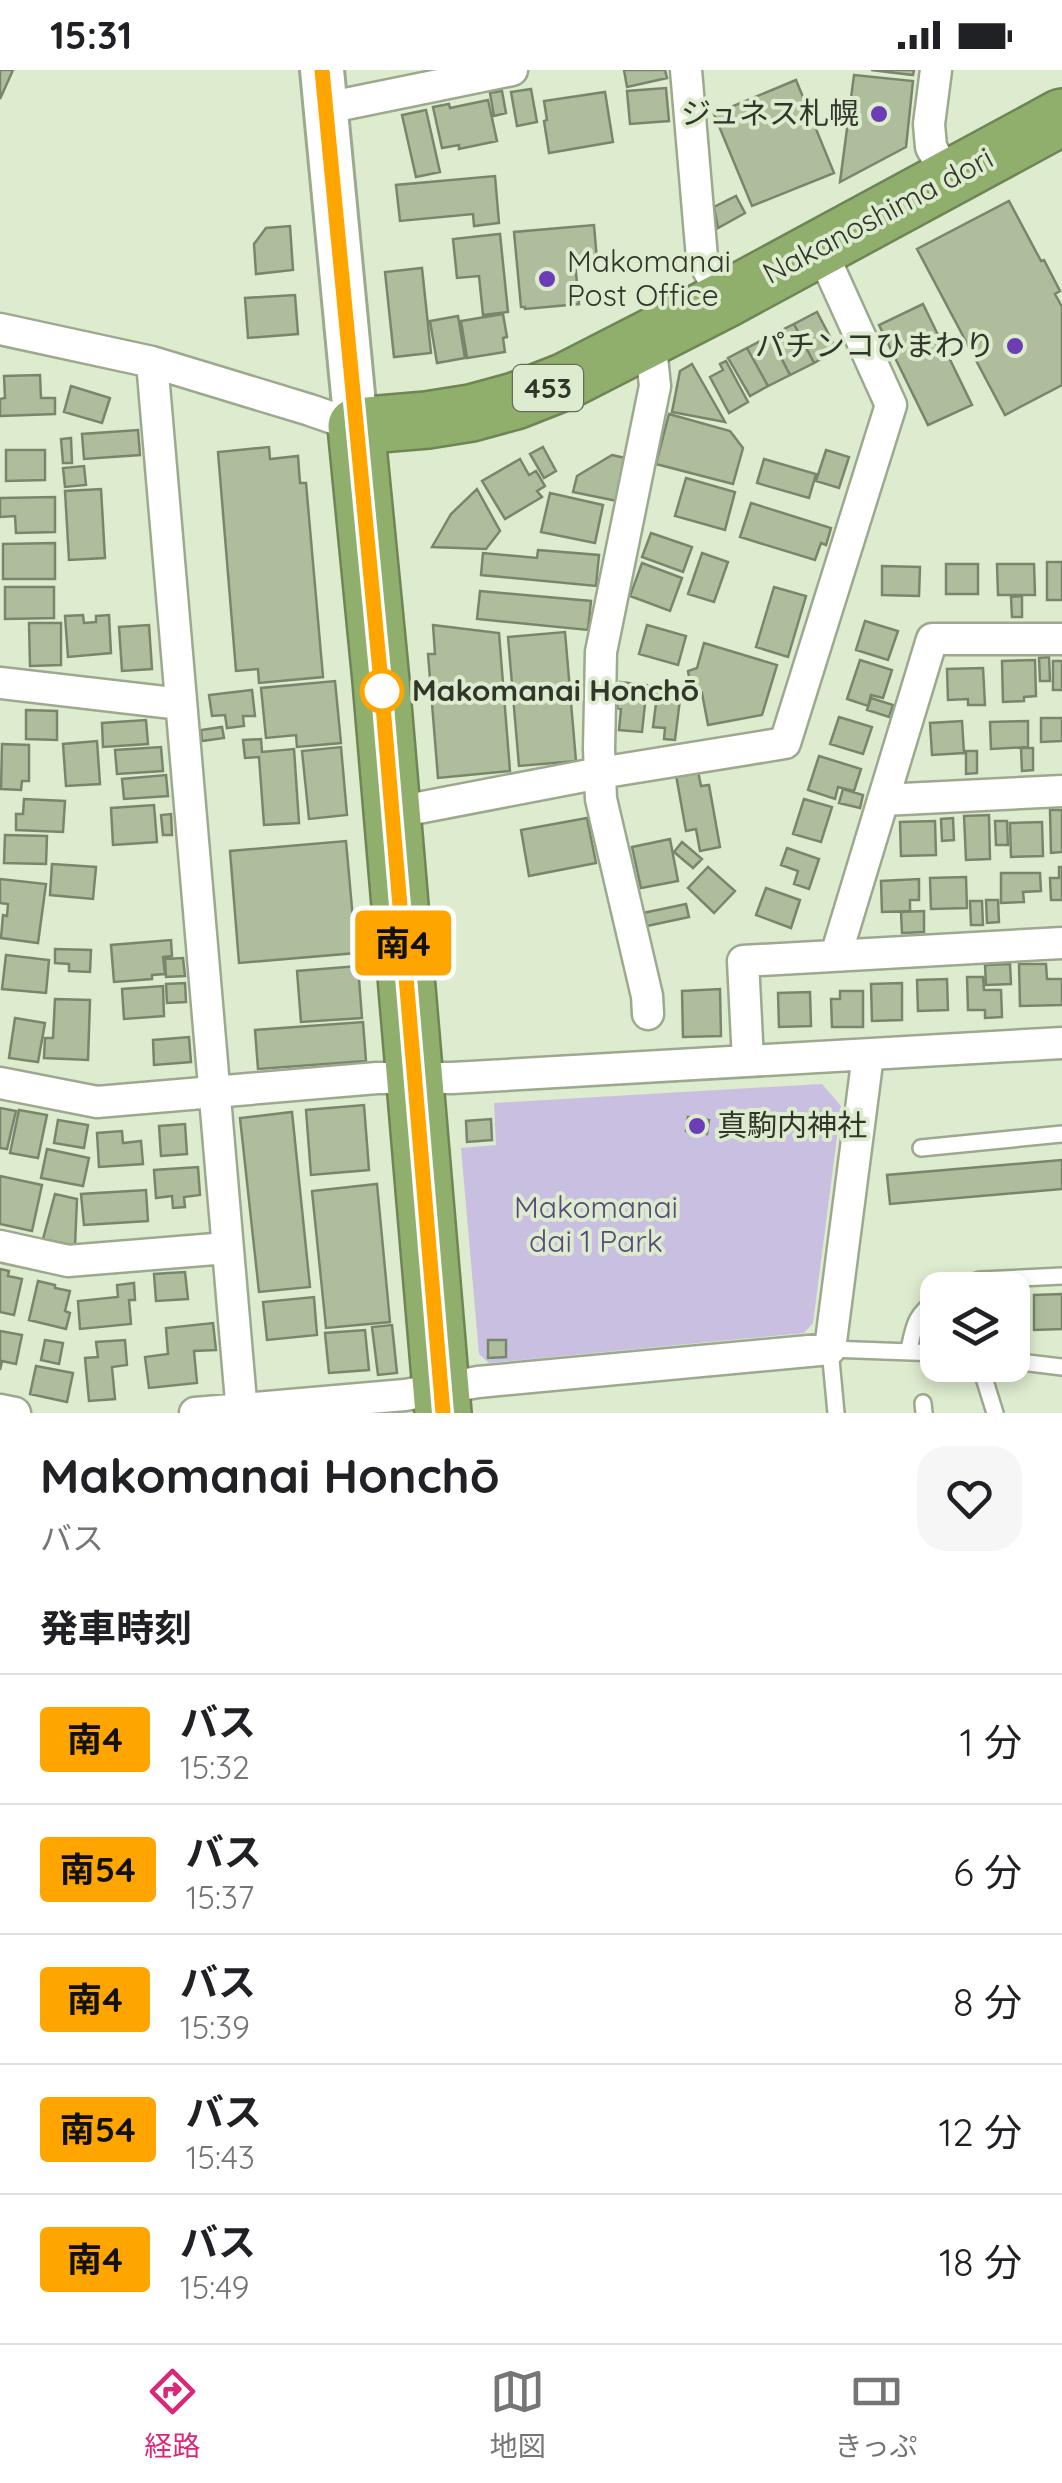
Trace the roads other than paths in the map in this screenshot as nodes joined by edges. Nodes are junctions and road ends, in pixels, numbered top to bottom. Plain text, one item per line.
1 (512, 70) edge
2 (686, 70) edge
3 (936, 70) edge
4 (324, 89) edge
5 (1062, 117) edge
6 (948, 178) junction
7 (820, 248) junction
8 (724, 300) junction
9 (0, 328) edge
10 (650, 338) junction
11 (152, 362) junction
12 (356, 426) junction
13 (1062, 639) edge
14 (0, 683) edge
15 (181, 704) junction
16 (600, 773) junction
17 (1062, 791) edge
18 (883, 800) junction
19 (392, 813) junction
20 (1062, 944) edge
21 (836, 956) junction
22 (648, 1014) dead end
23 (1062, 1043) edge
24 (868, 1055) junction
25 (748, 1061) junction
26 (414, 1078) junction
27 (0, 1083) edge
28 (215, 1092) junction
29 (1062, 1134) edge
30 (920, 1148) dead end
31 (0, 1246) edge
32 (227, 1248) junction
33 (1062, 1276) edge
34 (1030, 1278) edge
35 (920, 1314) edge
36 (830, 1349) junction
37 (909, 1350) junction
38 (920, 1351) edge
39 (1030, 1363) edge
40 (1062, 1367) edge
41 (986, 1382) edge
42 (442, 1401) edge
43 (0, 1410) edge
44 (242, 1411) edge
45 (14, 1413) edge
46 (195, 1413) edge
47 (836, 1413) edge
48 (996, 1413) edge

1 - 4 street
2 - 8 street
3 - 6 street
4 - 12 street
5 - 6 highway, Nakanoshima dori / 453
6 - 7 highway, Nakanoshima dori / 453
7 - 8 highway, Nakanoshima dori / 453
7 - 16 street
8 - 10 highway, Nakanoshima dori / 453
9 - 11 street
10 - 12 highway, Nakanoshima dori / 453
10 - 16 street
11 - 12 street
11 - 15 street
12 - 19 highway
13 - 18 street
14 - 15 street
15 - 28 street
16 - 19 street
16 - 22 street
17 - 18 street
18 - 21 street
19 - 26 highway
20 - 21 street
21 - 25 street
23 - 24 street
24 - 25 street
24 - 36 street
25 - 26 street
26 - 28 street
26 - 42 highway
27 - 28 street
28 - 32 street
29 - 30 lane
31 - 32 street
32 - 44 street
33 - 34 lane
35 - 37 lane
36 - 37 lane
36 - 42 street
36 - 47 lane
37 - 38 lane
39 - 40 lane
41 - 48 lane
42 - 44 street
43 - 45 street
44 - 46 street

